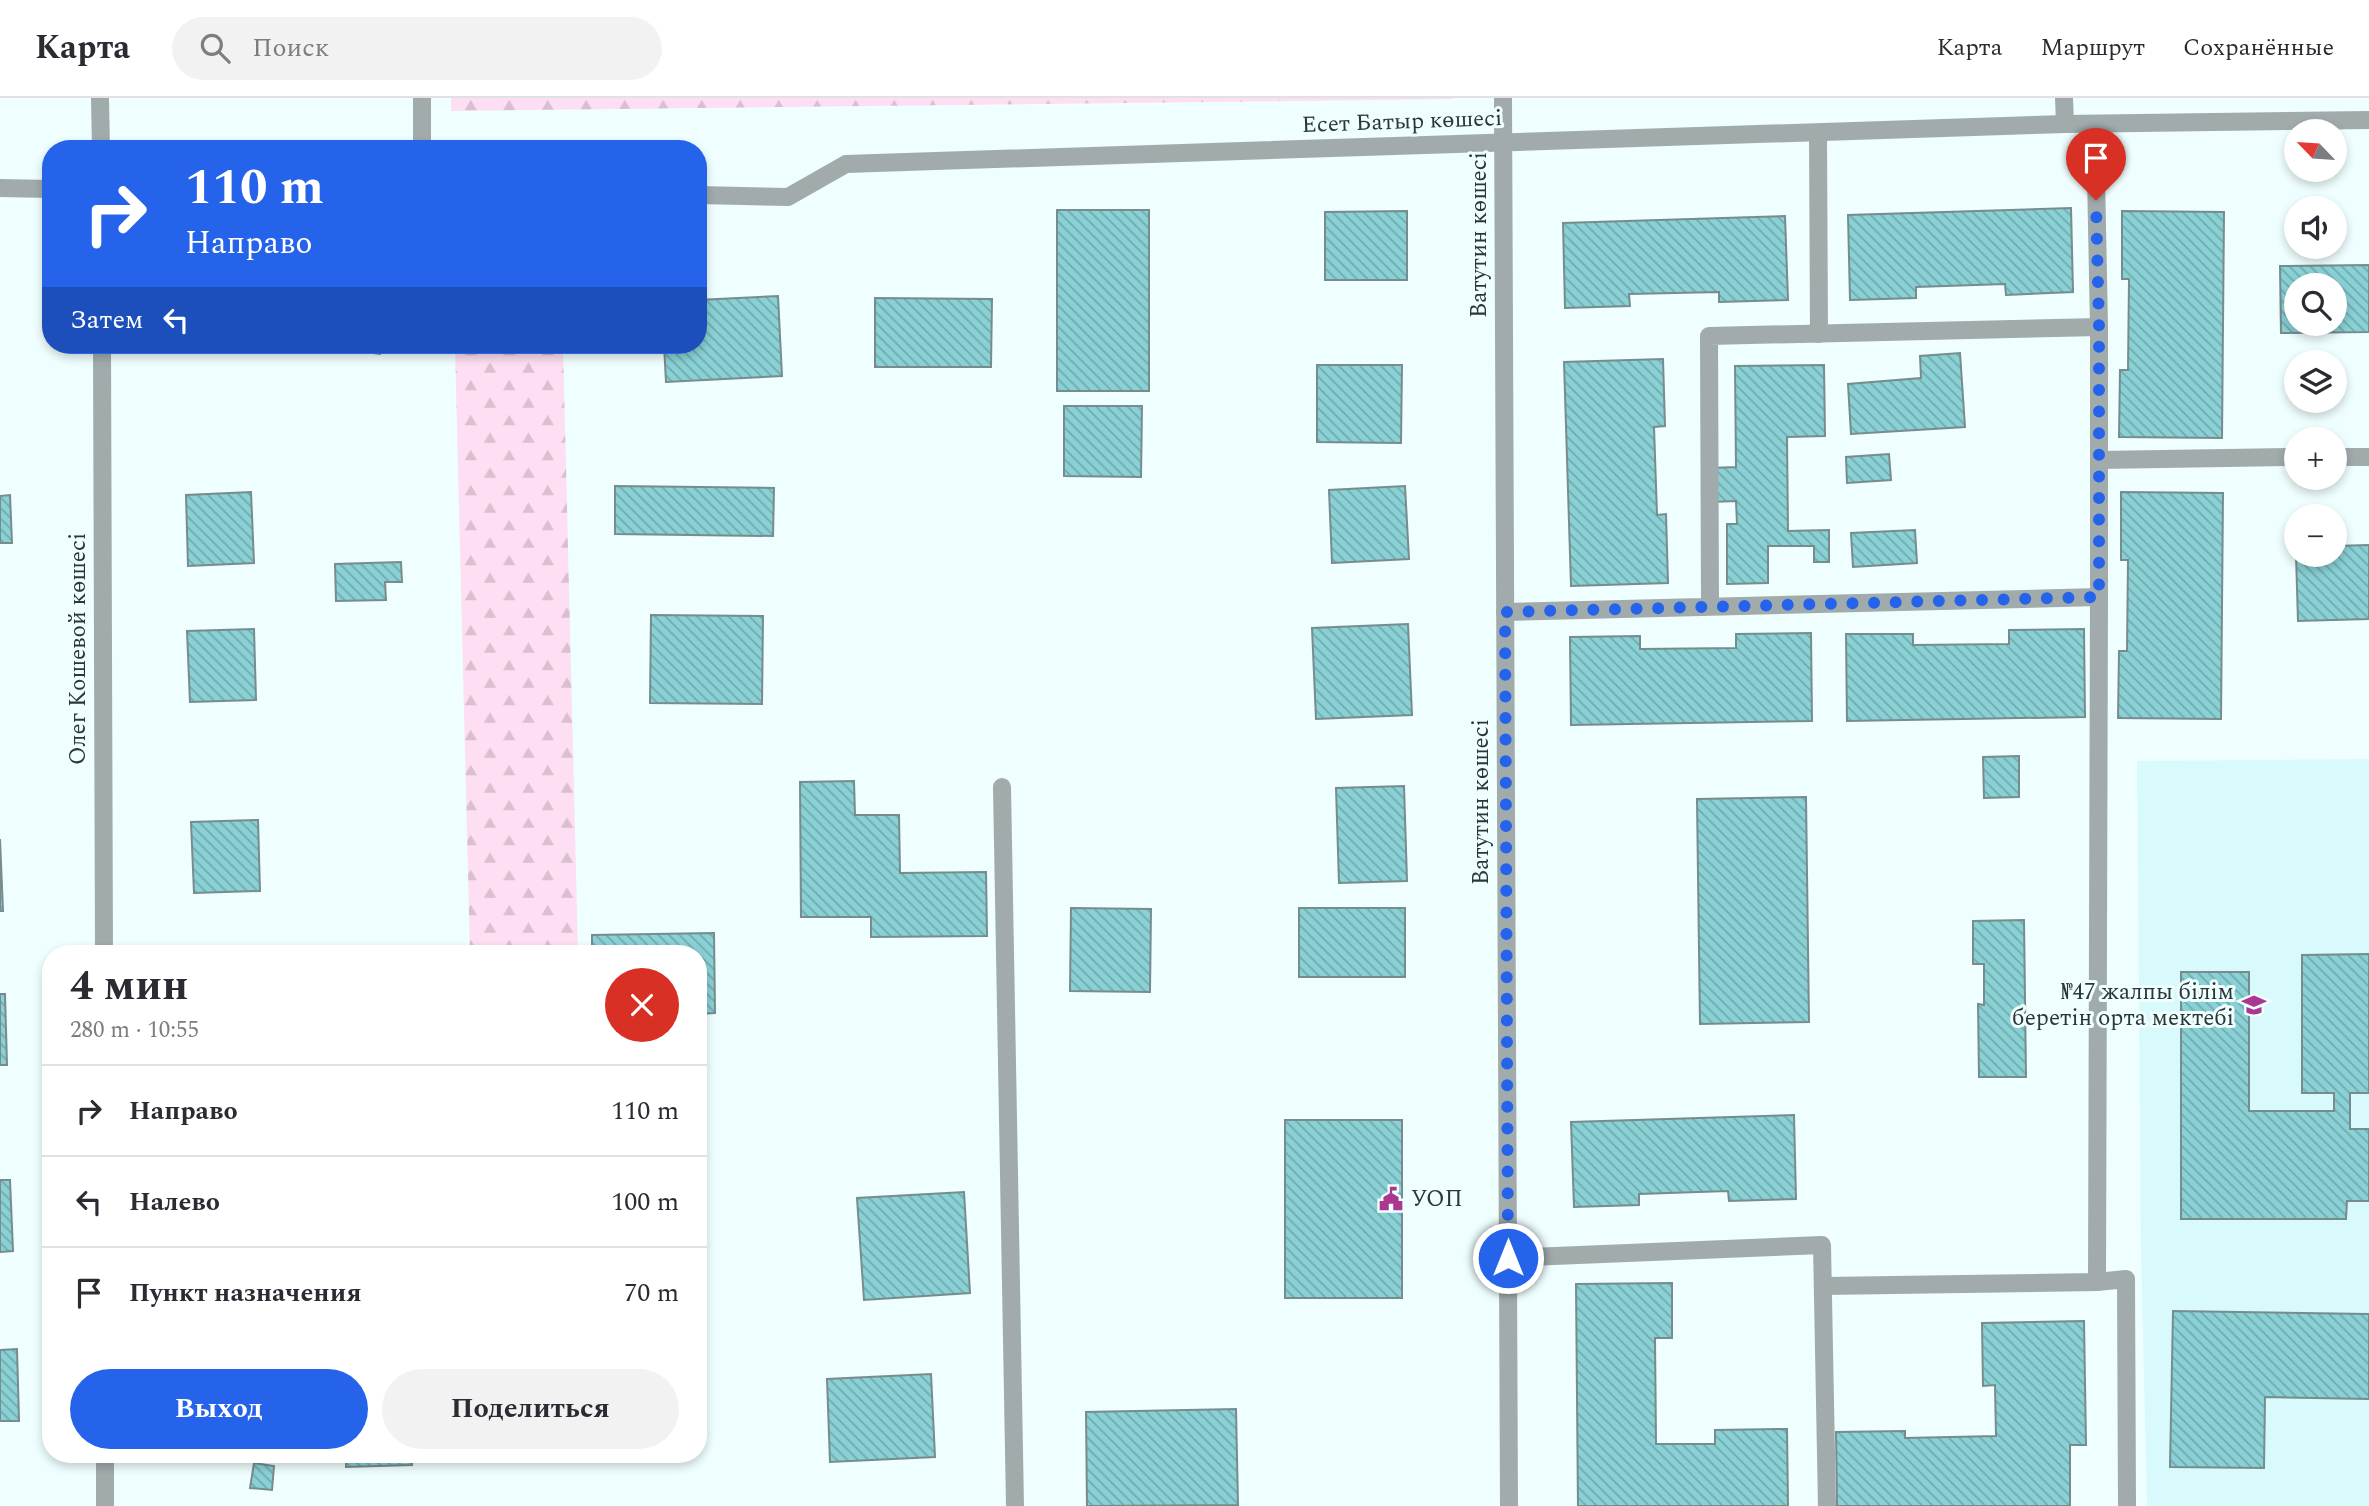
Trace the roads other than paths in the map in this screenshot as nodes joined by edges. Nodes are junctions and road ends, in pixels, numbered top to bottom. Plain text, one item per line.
1 (100, 98) edge
2 (422, 98) edge
3 (1503, 98) edge
4 (2064, 98) edge
5 (2369, 120) edge
6 (2065, 124) junction
7 (2095, 124) junction
8 (1818, 133) junction
9 (101, 140) edge
10 (422, 140) edge
11 (1503, 143) junction
12 (0, 188) edge
13 (42, 189) edge
14 (707, 195) edge
15 (2099, 327) junction
16 (1819, 334) junction
17 (102, 354) edge
18 (2284, 457) edge
19 (2347, 457) edge
20 (2369, 457) edge
21 (2099, 460) junction
22 (2099, 597) junction
23 (1710, 606) junction
24 (1505, 612) junction
25 (1002, 787) dead end
26 (104, 945) edge
27 (1508, 1258) junction
28 (2097, 1282) junction
29 (1823, 1286) junction
30 (105, 1463) edge
31 (105, 1506) edge
32 (1015, 1506) edge
33 (1509, 1506) edge
34 (1827, 1506) edge
35 (2127, 1506) edge

1 - 9 street
2 - 10 street
3 - 11 street, Ватутин көшесі
4 - 6 street
5 - 7 street, Есет Батыр көшесі
6 - 7 street, Есет Батыр көшесі
6 - 8 street, Есет Батыр көшесі
7 - 15 street
8 - 11 street, Есет Батыр көшесі
8 - 16 street
11 - 14 street, Есет Батыр көшесі
11 - 24 street, Ватутин көшесі
12 - 13 street
15 - 16 street
15 - 21 street
16 - 23 street
17 - 26 street, Олег Кошевой көшесі
18 - 21 street
19 - 20 street
21 - 22 street
22 - 23 street
22 - 28 street
23 - 24 street
24 - 27 street, Ватутин көшесі
25 - 32 street
27 - 29 street
27 - 33 street, Ватутин көшесі
28 - 29 street
28 - 35 street
29 - 34 street
30 - 31 street

